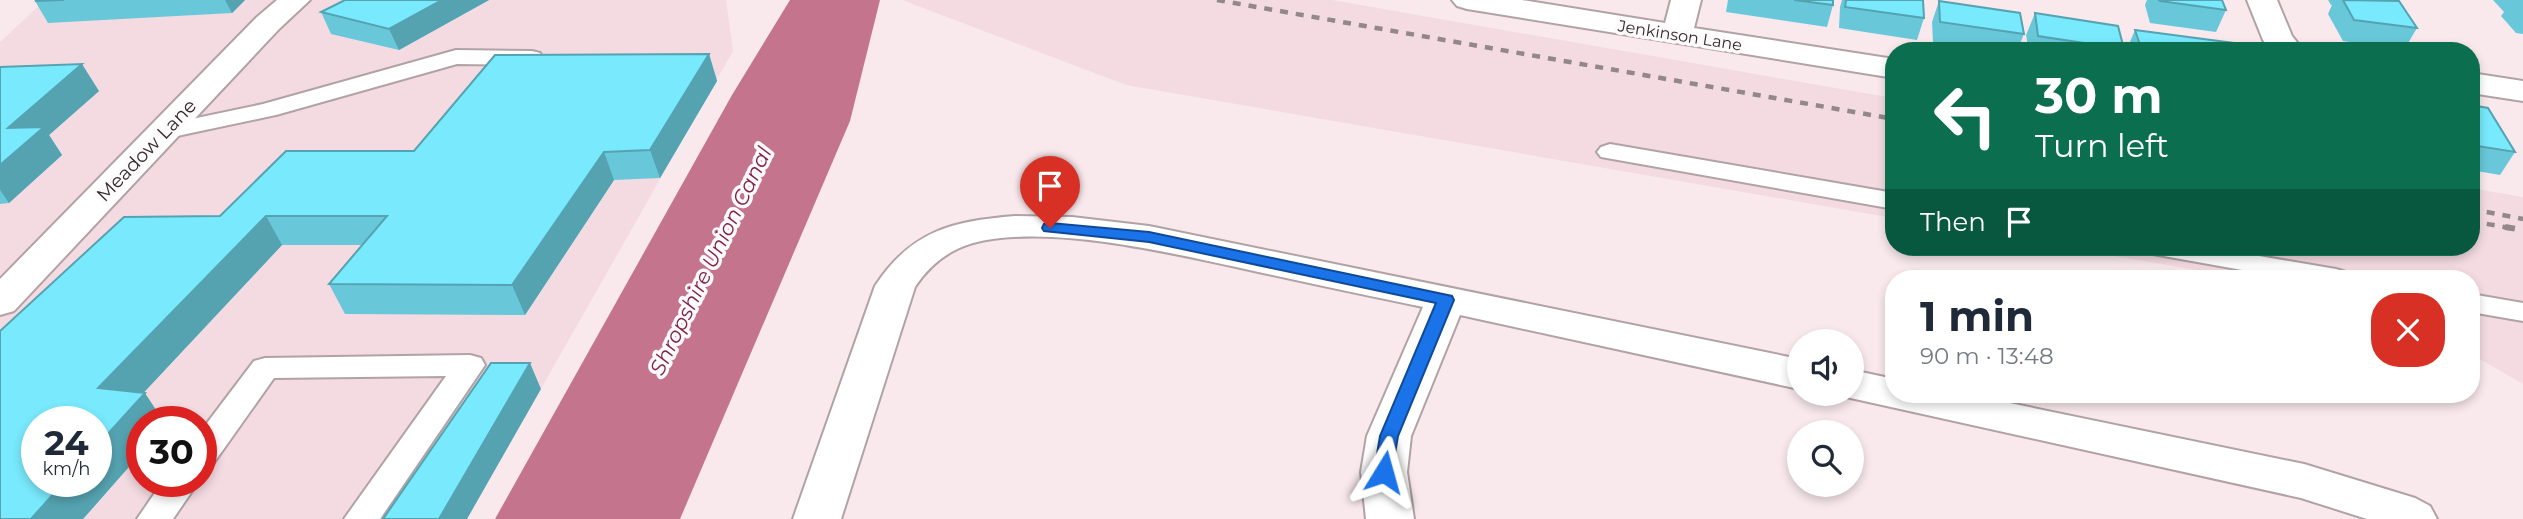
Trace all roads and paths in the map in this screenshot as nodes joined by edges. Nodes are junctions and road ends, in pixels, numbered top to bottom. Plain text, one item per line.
1 (295, 0) edge
2 (1467, 0) edge
3 (1686, 0) edge
4 (2262, 0) edge
5 (1677, 35) junction
6 (2280, 42) edge
7 (553, 58) edge
8 (1885, 68) edge
9 (2480, 84) edge
10 (2523, 91) edge
11 (163, 132) junction
12 (1610, 152) dead end
13 (1885, 199) edge
14 (2210, 256) edge
15 (2290, 270) edge
16 (1446, 300) junction
17 (0, 302) edge
18 (2480, 305) edge
19 (2523, 312) edge
20 (1787, 371) edge
21 (1864, 388) edge
22 (1885, 392) edge
23 (1937, 403) edge
24 (217, 433) edge
25 (170, 497) edge
26 (154, 519) edge
27 (361, 519) edge
28 (817, 519) edge
29 (1390, 519) edge
30 (2413, 519) edge

1 - 11 street, Meadow Lane
2 - 5 street, Jenkinson Lane
3 - 5 street
4 - 6 street
5 - 8 street, Jenkinson Lane
7 - 11 lane
9 - 10 street
11 - 17 street, Meadow Lane
12 - 13 lane
14 - 15 lane
16 - 20 street
16 - 28 street
16 - 29 street
18 - 19 lane
21 - 22 street
23 - 30 street
24 - 27 lane
25 - 26 lane

